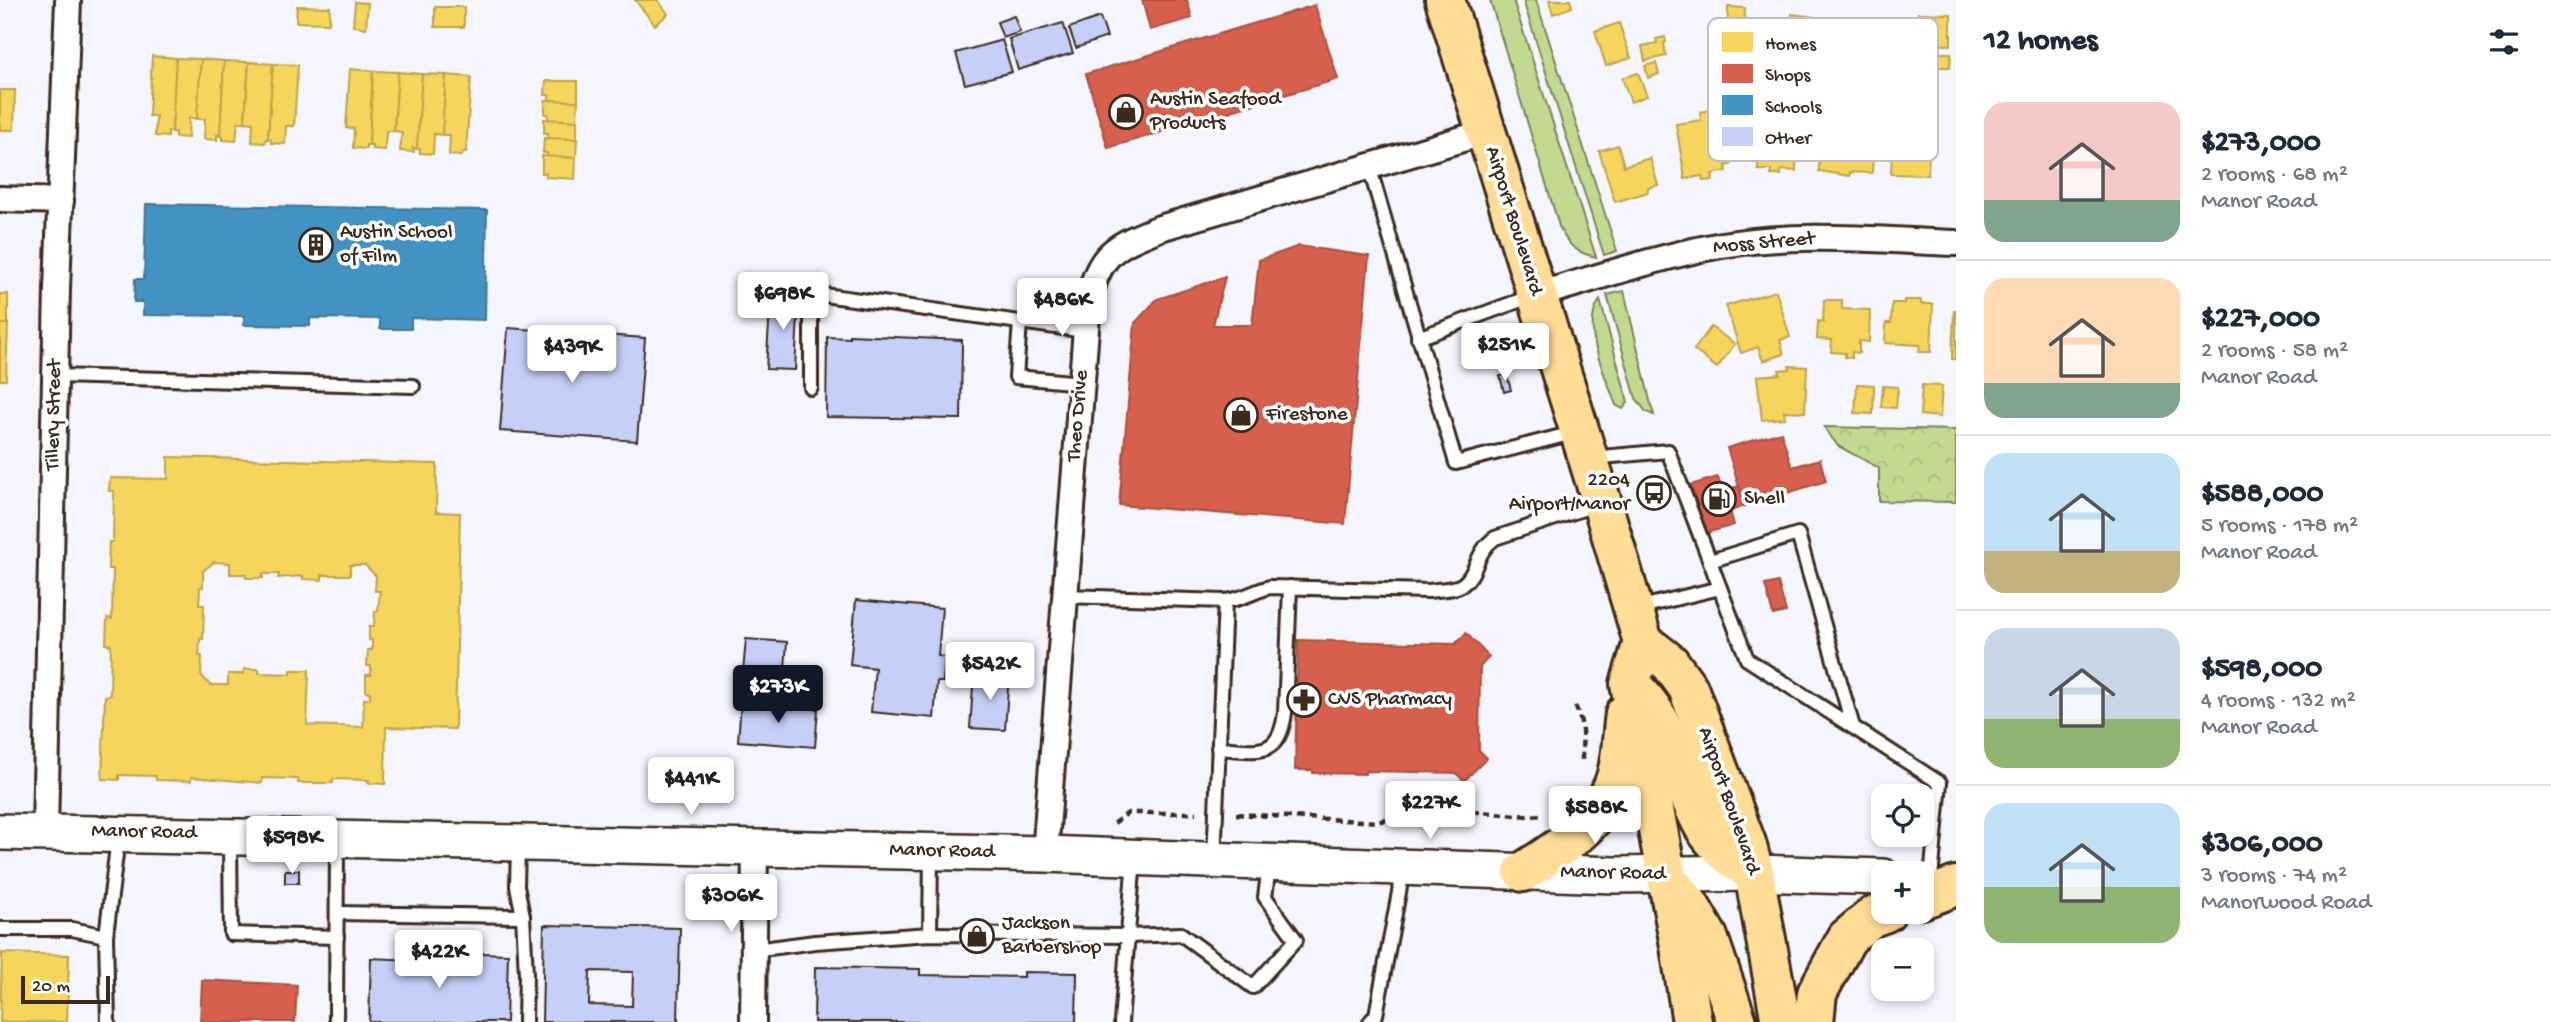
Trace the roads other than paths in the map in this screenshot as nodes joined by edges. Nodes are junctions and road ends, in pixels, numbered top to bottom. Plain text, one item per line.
1 (68, 0) edge
2 (1445, 0) edge
3 (1486, 132) junction
4 (1369, 166) junction
5 (0, 199) edge
6 (61, 201) junction
7 (1956, 243) edge
8 (1537, 295) junction
9 (1020, 322) junction
10 (1086, 331) junction
11 (1418, 338) junction
12 (56, 376) junction
13 (1082, 383) junction
14 (413, 386) dead end
15 (811, 388) dead end
16 (1584, 445) junction
17 (1602, 503) junction
18 (1710, 562) junction
19 (1290, 587) junction
20 (1720, 588) junction
21 (1065, 596) junction
22 (1224, 601) junction
23 (1638, 626) junction
24 (1630, 684) junction
25 (1853, 727) junction
26 (1217, 748) junction
27 (45, 831) junction
28 (0, 832) edge
29 (119, 832) junction
30 (230, 835) junction
31 (337, 838) junction
32 (518, 842) junction
33 (755, 847) junction
34 (931, 853) junction
35 (1045, 854) junction
36 (1134, 857) junction
37 (1214, 860) junction
38 (1270, 862) junction
39 (1403, 867) junction
40 (1523, 872) junction
41 (1754, 873) junction
42 (1665, 876) junction
43 (1871, 877) edge
44 (1937, 884) edge
45 (337, 913) junction
46 (523, 916) junction
47 (1871, 918) edge
48 (0, 929) edge
49 (930, 934) junction
50 (106, 936) junction
51 (1128, 936) junction
52 (337, 937) junction
53 (754, 950) junction
54 (1377, 1020) edge
55 (108, 1022) edge
56 (336, 1022) edge
57 (525, 1022) edge
58 (753, 1022) edge
59 (1121, 1022) edge
60 (1692, 1022) edge
61 (1737, 1022) edge
62 (1781, 1022) edge
63 (1814, 1022) edge

1 - 6 street, Tillery Street
2 - 3 main road, Airport Boulevard
3 - 4 street, Theo Drive
3 - 8 main road, Airport Boulevard
4 - 10 street, Theo Drive
4 - 11 lane
5 - 6 street
6 - 12 street, Tillery Street
7 - 8 street, Moss Street
8 - 11 lane
8 - 16 main road, Airport Boulevard
9 - 10 lane
9 - 13 lane
9 - 15 lane
10 - 13 street, Theo Drive
11 - 16 lane
12 - 14 lane
12 - 27 street, Tillery Street
13 - 21 street, Theo Drive
16 - 17 main road, Airport Boulevard
16 - 18 lane
17 - 19 lane
17 - 23 main road, Airport Boulevard
18 - 20 lane
18 - 25 lane
19 - 22 lane
19 - 26 lane
20 - 23 lane
20 - 25 lane
21 - 22 lane
21 - 35 street, Theo Drive
22 - 26 lane
23 - 24 main road
23 - 41 main road, Airport Boulevard
24 - 40 main road
24 - 41 main road
24 - 42 main road
25 - 44 lane
26 - 37 lane
27 - 28 main road, Manor Road
27 - 29 main road, Manor Road
29 - 30 main road, Manor Road
29 - 50 lane
30 - 31 main road, Manor Road
30 - 52 lane
31 - 32 main road, Manor Road
31 - 45 lane
32 - 33 main road, Manor Road
32 - 46 lane
33 - 34 main road, Manor Road
33 - 53 street
34 - 35 main road, Manor Road
34 - 49 lane
35 - 36 main road, Manor Road
36 - 37 main road, Manor Road
36 - 51 lane
37 - 38 main road, Manor Road
38 - 39 main road, Manor Road
38 - 51 lane
39 - 40 main road, Manor Road
39 - 54 lane
40 - 42 main road, Manor Road
41 - 42 main road, Manor Road
41 - 43 main road, Manor Road
41 - 62 main road, Airport Boulevard
42 - 60 main road
42 - 61 main road
45 - 46 lane
45 - 52 lane
46 - 57 lane
47 - 63 main road
48 - 50 lane
49 - 51 lane
49 - 53 lane
50 - 55 lane
51 - 59 lane
52 - 56 lane
53 - 58 street

